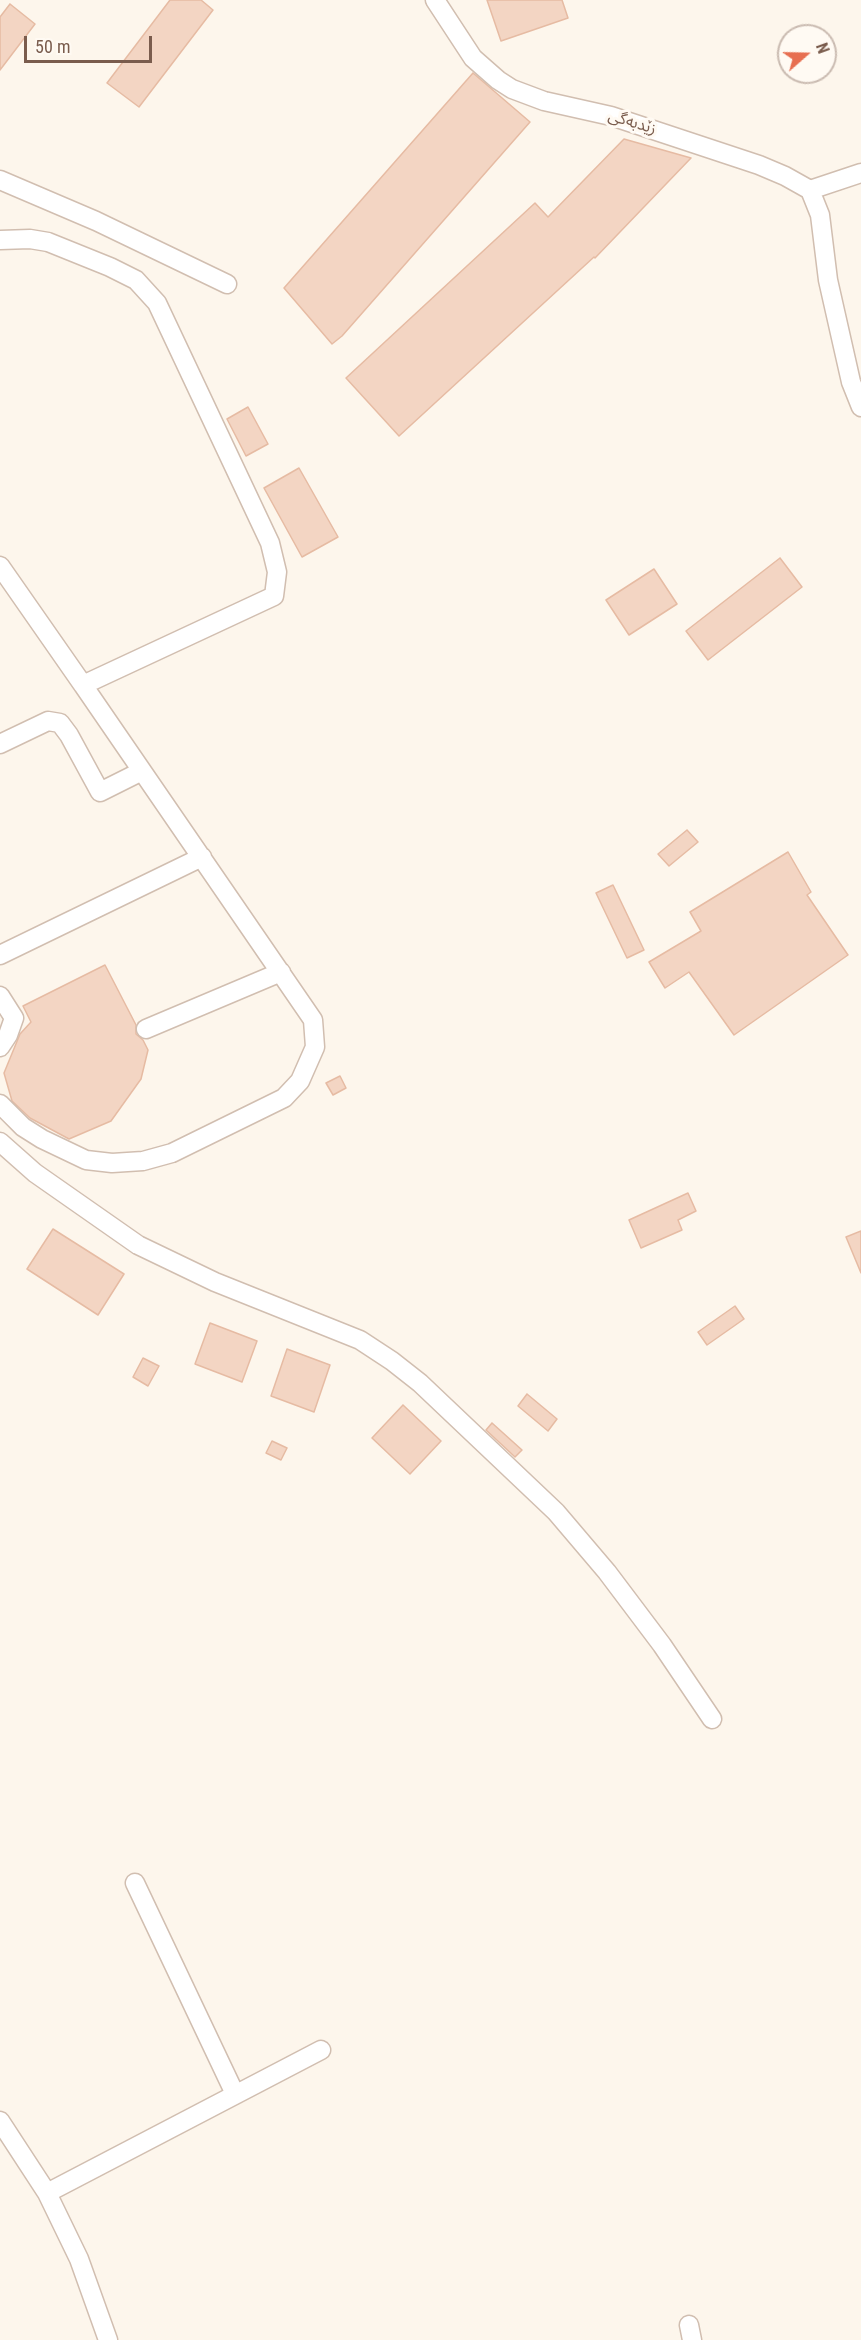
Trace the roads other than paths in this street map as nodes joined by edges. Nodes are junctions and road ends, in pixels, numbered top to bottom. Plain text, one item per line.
1 (435, 0) edge
2 (861, 172) edge
3 (0, 180) edge
4 (810, 190) junction
5 (0, 240) edge
6 (227, 284) dead end
7 (861, 407) edge
8 (0, 566) edge
9 (84, 685) junction
10 (0, 744) edge
11 (142, 771) junction
12 (202, 857) junction
13 (0, 955) edge
14 (281, 972) junction
15 (0, 996) edge
16 (146, 1029) dead end
17 (0, 1047) edge
18 (0, 1104) edge
19 (0, 1142) edge
20 (712, 1719) dead end
21 (135, 1883) dead end
22 (321, 2050) dead end
23 (235, 2094) junction
24 (0, 2121) edge
25 (47, 2193) junction
26 (108, 2340) edge

1 - 4 street, زێدبەگی
2 - 4 street
3 - 6 street
4 - 7 street
5 - 9 street
8 - 9 street
9 - 11 street
10 - 11 street
11 - 12 street
12 - 13 street
12 - 14 street
14 - 16 street
14 - 18 street
15 - 17 street
19 - 20 street
21 - 23 street
22 - 23 street
23 - 25 street
24 - 25 street
25 - 26 street

